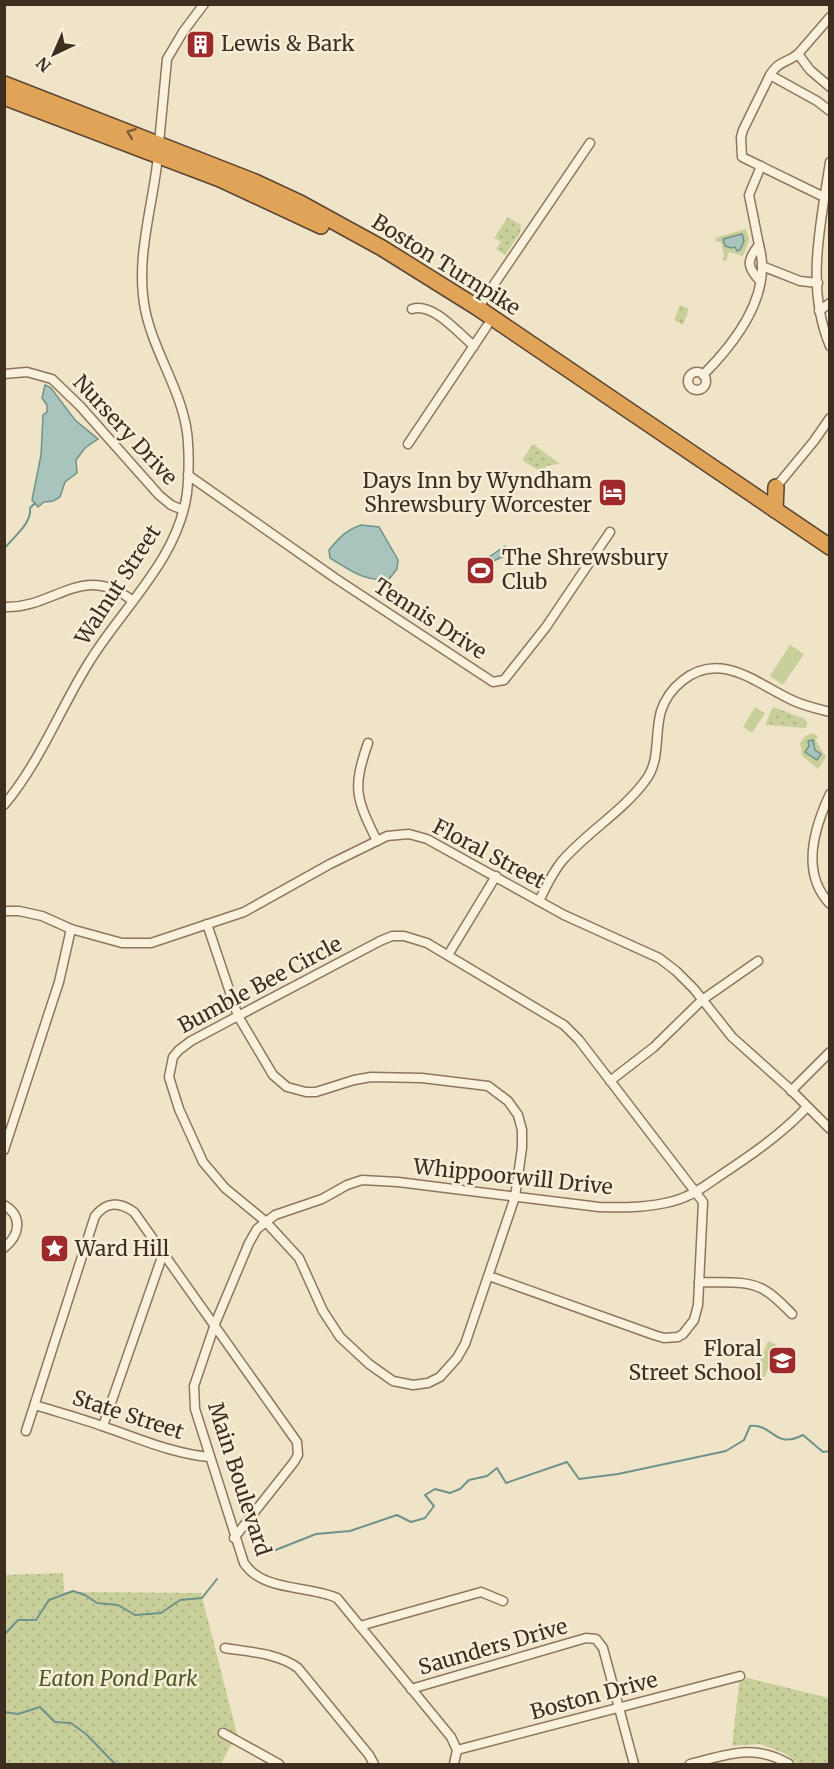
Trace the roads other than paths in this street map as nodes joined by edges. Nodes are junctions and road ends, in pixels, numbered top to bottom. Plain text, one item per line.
1 (204, 4) edge
2 (830, 17) edge
3 (798, 54) junction
4 (770, 75) junction
5 (4, 84) edge
6 (830, 87) edge
7 (4, 97) edge
8 (830, 111) edge
9 (590, 143) dead end
10 (159, 150) junction
11 (830, 162) edge
12 (761, 166) junction
13 (824, 197) junction
14 (830, 213) edge
15 (821, 218) junction
16 (759, 245) junction
17 (762, 266) junction
18 (760, 281) junction
19 (818, 283) junction
20 (818, 293) junction
21 (830, 297) edge
22 (830, 303) edge
23 (478, 308) junction
24 (412, 309) dead end
25 (819, 311) junction
26 (487, 326) junction
27 (474, 345) junction
28 (830, 346) edge
29 (4, 374) edge
30 (703, 375) dead end
31 (830, 418) edge
32 (408, 444) dead end
33 (188, 475) junction
34 (776, 487) junction
35 (757, 497) junction
36 (183, 510) junction
37 (775, 510) junction
38 (610, 532) dead end
39 (830, 547) edge
40 (830, 558) edge
41 (133, 601) junction
42 (4, 607) edge
43 (830, 712) edge
44 (368, 743) dead end
45 (830, 794) edge
46 (4, 805) edge
47 (376, 841) junction
48 (496, 876) junction
49 (539, 901) junction
50 (830, 904) edge
51 (4, 911) edge
52 (207, 924) junction
53 (71, 929) junction
54 (448, 955) junction
55 (758, 961) dead end
56 (702, 1000) junction
57 (238, 1016) junction
58 (830, 1052) edge
59 (610, 1081) junction
60 (791, 1091) junction
61 (807, 1107) junction
62 (830, 1129) edge
63 (4, 1150) edge
64 (696, 1192) junction
65 (515, 1197) junction
66 (4, 1204) edge
67 (265, 1221) junction
68 (4, 1248) edge
69 (163, 1254) junction
70 (489, 1276) junction
71 (699, 1282) junction
72 (792, 1314) dead end
73 (215, 1324) junction
74 (35, 1405) junction
75 (103, 1426) junction
76 (26, 1431) dead end
77 (210, 1456) junction
78 (234, 1538) junction
79 (503, 1601) dead end
80 (360, 1626) junction
81 (225, 1648) dead end
82 (740, 1676) dead end
83 (411, 1689) junction
84 (618, 1709) junction
85 (223, 1733) dead end
86 (457, 1750) junction
87 (279, 1764) edge
88 (374, 1764) edge
89 (454, 1764) edge
90 (634, 1764) edge
91 (690, 1764) edge
92 (789, 1764) edge

1 - 10 street, Walnut Street
2 - 3 street
3 - 4 street
3 - 6 street
4 - 8 street
4 - 12 street
10 -> 5 highway, Boston Turnpike
7 - 10 highway, Boston Turnpike
9 - 23 street
10 - 23 highway, Boston Turnpike
10 - 26 highway, Boston Turnpike
10 - 33 street, Walnut Street
11 - 13 street
12 - 13 street
12 - 16 street
13 - 15 street
14 - 15 street
15 - 19 street
16 - 17 street
16 - 18 street
17 - 18 street
17 - 19 street
18 - 30 street
19 - 20 street
20 - 21 street
20 - 25 street
22 - 25 street
23 - 35 highway, Boston Turnpike
24 - 27 street
25 - 28 street
26 - 27 street
26 - 40 highway, Boston Turnpike
27 - 32 street
29 - 36 street, Nursery Drive
31 - 34 street
33 - 36 street, Walnut Street
33 - 38 street, Tennis Drive
34 - 35 highway
34 - 37 highway
35 - 37 highway, Boston Turnpike
36 - 41 street, Walnut Street
37 - 39 highway, Boston Turnpike
41 - 42 street
41 - 46 street, Walnut Street
43 - 49 street
44 - 47 street
45 - 50 street
47 - 48 street, Floral Street
47 - 52 street, Floral Street
48 - 49 street, Floral Street
48 - 54 street
49 - 56 street, Floral Street
51 - 53 street, Floral Street
52 - 53 street, Floral Street
52 - 57 street, Bumble Bee Circle
53 - 63 street
54 - 57 street, Bumble Bee Circle
54 - 59 street, Bumble Bee Circle
55 - 56 street
56 - 59 street
56 - 60 street, Floral Street
57 - 65 street, Bumble Bee Circle
57 - 67 street, Bumble Bee Circle
58 - 60 street
59 - 64 street, Bumble Bee Circle
60 - 61 street, Floral Street
61 - 62 street, Floral Street
61 - 64 street, Whippoorwill Drive
64 - 65 street, Whippoorwill Drive
64 - 71 street
65 - 67 street, Whippoorwill Drive
65 - 70 street, Bumble Bee Circle
66 - 68 street
67 - 70 street, Bumble Bee Circle
67 - 73 street, Main Boulevard
69 - 73 street
69 - 74 street
69 - 75 street
70 - 71 street
71 - 72 street
73 - 77 street, Main Boulevard
73 - 78 street
74 - 75 street, State Street
74 - 76 street
75 - 77 street, State Street
77 - 78 street, Main Boulevard
78 - 80 street, Main Boulevard
79 - 80 street
80 - 83 street, Main Boulevard
81 - 88 street
82 - 84 street, Boston Drive
83 - 84 street, Saunders Drive
83 - 86 street, Main Boulevard
84 - 86 street, Boston Drive
84 - 90 street, Saunders Drive
85 - 87 street
86 - 89 street
91 - 92 street

